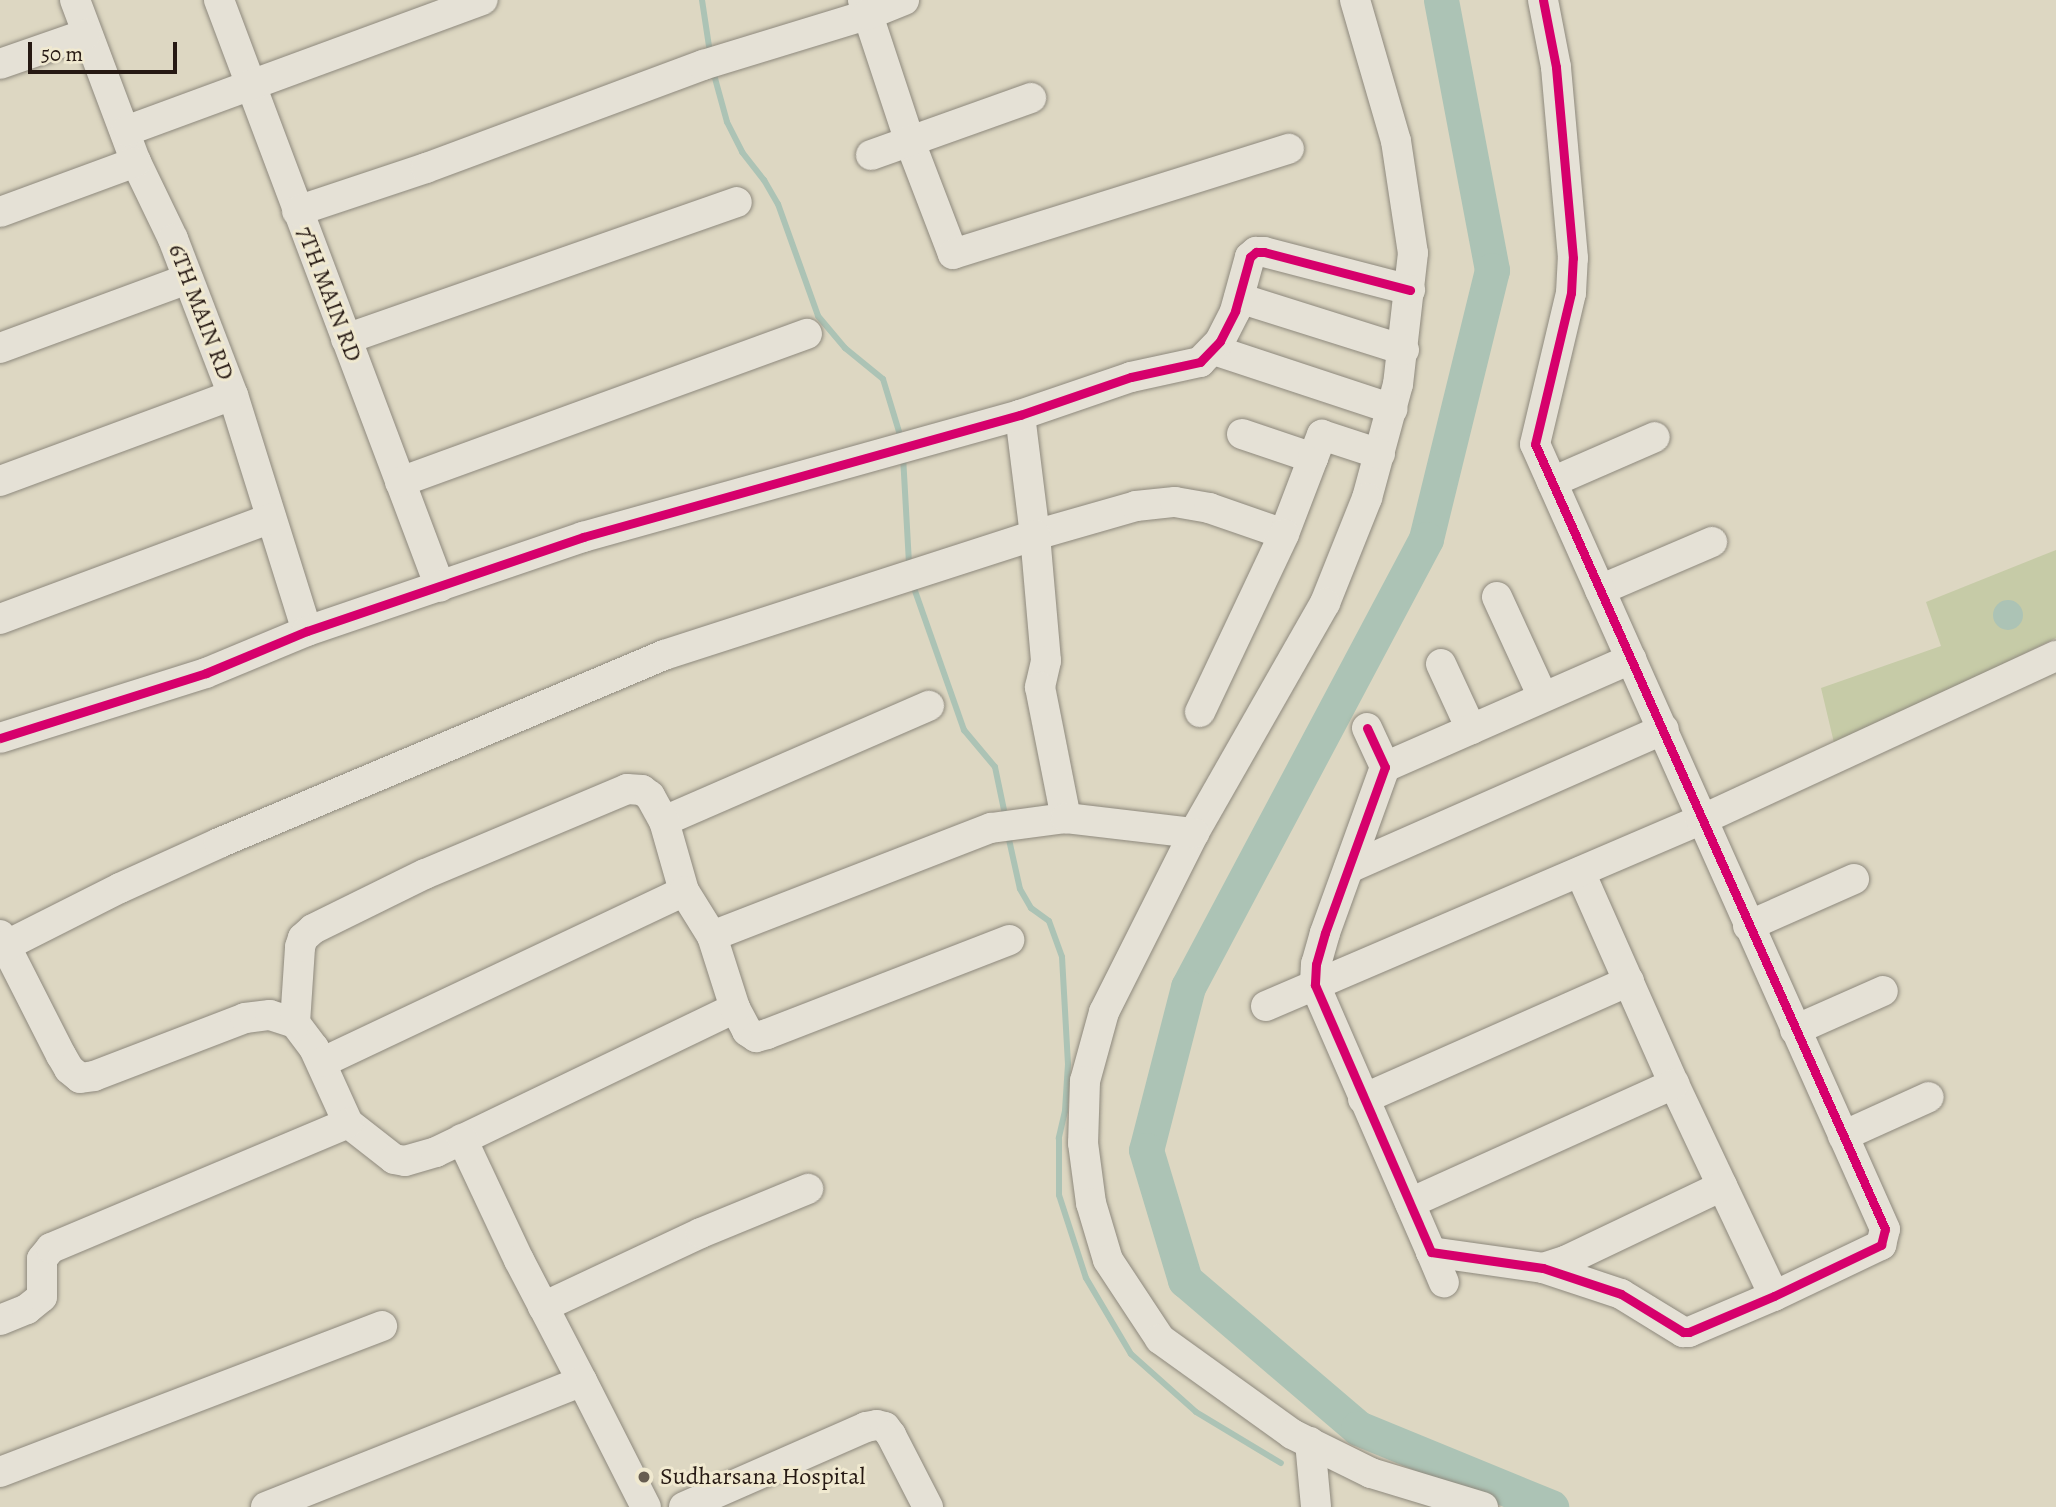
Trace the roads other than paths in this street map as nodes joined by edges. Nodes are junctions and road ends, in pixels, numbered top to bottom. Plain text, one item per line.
1 (75, 0) edge
2 (219, 0) edge
3 (483, 0) edge
4 (904, 0) edge
5 (1354, 0) edge
6 (1543, 0) edge
7 (865, 7) edge
8 (86, 34) junction
9 (0, 64) edge
10 (250, 87) junction
11 (1031, 98) dead end
12 (125, 131) junction
13 (910, 142) junction
14 (1289, 149) dead end
15 (871, 155) dead end
16 (136, 162) junction
17 (737, 202) dead end
18 (297, 211) junction
19 (0, 212) edge
20 (188, 279) junction
21 (1410, 290) junction
22 (1239, 298) junction
23 (807, 334) dead end
24 (346, 339) junction
25 (0, 348) edge
26 (1214, 350) junction
27 (1404, 350) junction
28 (233, 395) junction
29 (1392, 409) junction
30 (1020, 415) junction
31 (1242, 434) dead end
32 (1655, 437) dead end
33 (1380, 454) junction
34 (1313, 458) junction
35 (0, 481) edge
36 (400, 482) junction
37 (1552, 482) junction
38 (271, 518) junction
39 (1284, 534) junction
40 (1035, 535) junction
41 (1712, 542) dead end
42 (440, 587) junction
43 (1600, 590) junction
44 (1497, 597) dead end
45 (0, 619) edge
46 (307, 631) junction
47 (2056, 656) edge
48 (1631, 659) junction
49 (1441, 664) dead end
50 (1543, 697) junction
51 (929, 706) dead end
52 (1200, 712) dead end
53 (1367, 728) dead end
54 (1471, 729) junction
55 (1664, 729) junction
56 (0, 738) edge
57 (1385, 767) junction
58 (1066, 818) junction
59 (1700, 820) junction
60 (664, 821) junction
61 (1194, 833) junction
62 (1349, 868) junction
63 (1580, 872) junction
64 (1854, 879) dead end
65 (684, 891) junction
66 (1748, 926) junction
67 (712, 936) junction
68 (1009, 940) dead end
69 (2, 941) edge
70 (1629, 981) junction
71 (10, 985) edge
72 (1315, 985) junction
73 (1883, 991) dead end
74 (1266, 1006) dead end
75 (735, 1008) junction
76 (295, 1023) junction
77 (1795, 1030) junction
78 (323, 1062) junction
79 (1674, 1084) junction
80 (1929, 1097) dead end
81 (1363, 1099) junction
82 (348, 1123) junction
83 (1843, 1136) junction
84 (462, 1139) junction
85 (1722, 1186) junction
86 (808, 1189) dead end
87 (1410, 1203) junction
88 (1431, 1252) junction
89 (1543, 1268) junction
90 (1444, 1282) dead end
91 (1774, 1296) junction
92 (544, 1307) junction
93 (0, 1320) edge
94 (382, 1326) dead end
95 (582, 1381) junction
96 (1310, 1443) junction
97 (0, 1472) edge
98 (323, 1497) edge
99 (266, 1507) edge
100 (646, 1507) edge
101 (684, 1507) edge
102 (928, 1507) edge
103 (1315, 1507) edge
104 (1483, 1507) edge

1 - 8 street, 6TH MAIN RD
2 - 10 street, 7TH MAIN RD
3 - 10 street
4 - 7 street
5 - 21 street
6 - 37 street
7 - 13 street
7 - 18 street
8 - 9 street
8 - 12 street, 6TH MAIN RD
10 - 12 street
10 - 18 street, 7TH MAIN RD
11 - 13 street
12 - 16 street, 6TH MAIN RD
13 - 14 street
13 - 15 street
16 - 19 street
16 - 20 street, 6TH MAIN RD
17 - 24 street
18 - 24 street, 7TH MAIN RD
20 - 25 street
20 - 28 street, 6TH MAIN RD
21 - 22 street
21 - 27 street
22 - 26 street
22 - 27 street
23 - 36 street
24 - 36 street, 7TH MAIN RD
26 - 29 street
26 - 30 street
27 - 29 street
28 - 35 street
28 - 38 street, 6TH MAIN RD
29 - 33 street
30 - 40 street
30 - 42 street
31 - 34 street
32 - 37 street
33 - 34 street
33 - 61 street
34 - 39 street
36 - 42 street, 7TH MAIN RD
37 - 43 street
38 - 45 street
38 - 46 street, 6TH MAIN RD
39 - 40 street
39 - 52 street
40 - 58 street
40 - 69 street
41 - 43 street
42 - 46 street
43 - 48 street
44 - 50 street
46 - 56 street
47 - 59 street
48 - 50 street
48 - 55 street
49 - 54 street
50 - 54 street
51 - 60 street
53 - 57 street
54 - 57 street
55 - 59 street
55 - 62 street
57 - 62 street
58 - 61 street
58 - 67 street
59 - 63 street
59 - 66 street
60 - 65 street
60 - 76 street
61 - 96 street
62 - 72 street
63 - 70 street
63 - 72 street
64 - 66 street
65 - 67 street
65 - 78 street
66 - 77 street
67 - 75 street
68 - 75 street
69 - 71 street
70 - 79 street
70 - 81 street
71 - 76 street
72 - 74 street
72 - 81 street
73 - 77 street
75 - 84 street
76 - 78 street
77 - 83 street
78 - 82 street
79 - 85 street
79 - 87 street
80 - 83 street
81 - 87 street
82 - 84 street
82 - 93 street
83 - 91 street
84 - 92 street
85 - 89 street
85 - 91 street
86 - 92 street
87 - 88 street
88 - 89 street
88 - 90 street
89 - 91 street
92 - 95 street
94 - 97 street
95 - 98 street
95 - 100 street
96 - 103 street
96 - 104 street
98 - 99 street
101 - 102 street

